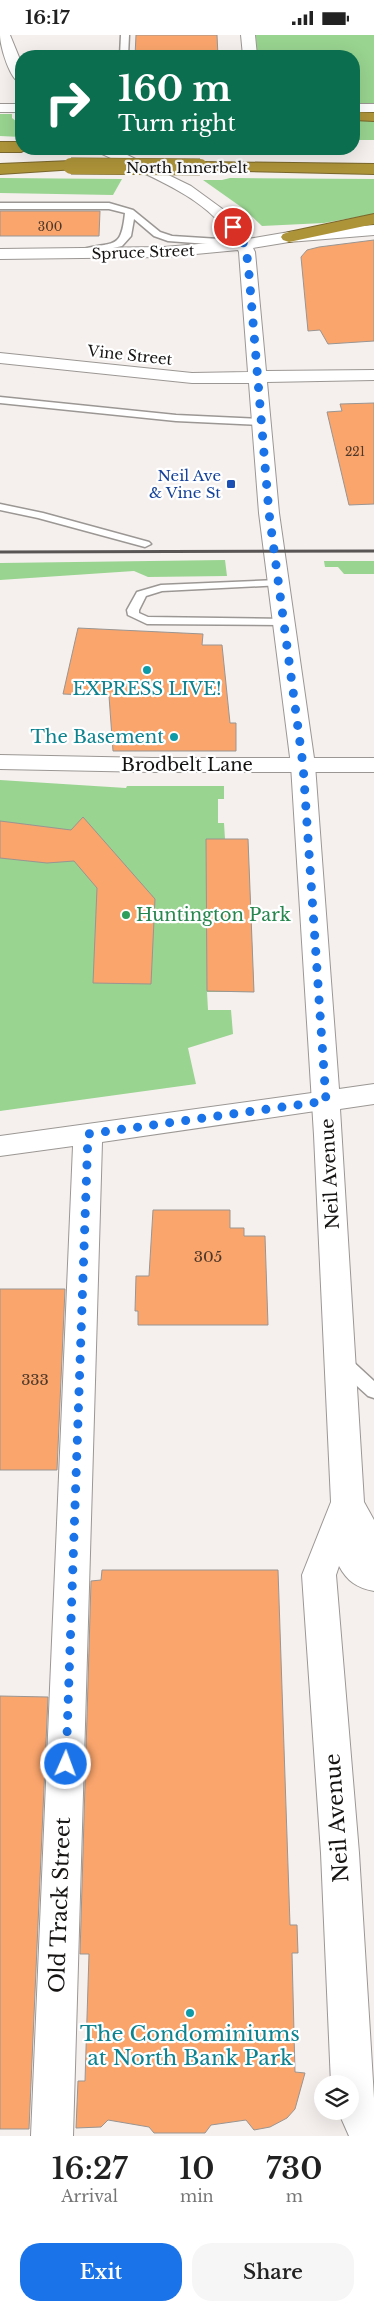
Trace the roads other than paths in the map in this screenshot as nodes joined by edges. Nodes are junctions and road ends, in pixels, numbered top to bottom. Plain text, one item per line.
1 (3, 35) edge
2 (125, 35) edge
3 (248, 35) edge
4 (124, 50) edge
5 (249, 50) edge
6 (15, 64) edge
7 (0, 108) edge
8 (15, 108) edge
9 (360, 108) edge
10 (374, 108) edge
11 (360, 116) edge
12 (374, 117) edge
13 (0, 147) edge
14 (15, 147) edge
15 (115, 155) edge
16 (0, 167) edge
17 (374, 169) edge
18 (0, 205) edge
19 (130, 212) junction
20 (374, 219) edge
21 (374, 230) edge
22 (289, 237) junction
23 (244, 244) junction
24 (0, 254) edge
25 (58, 254) junction
26 (0, 342) edge
27 (0, 359) edge
28 (374, 375) edge
29 (258, 377) junction
30 (0, 400) edge
31 (262, 422) junction
32 (0, 507) edge
33 (145, 544) dead end
34 (278, 583) junction
35 (283, 621) junction
36 (0, 762) edge
37 (303, 765) junction
38 (374, 765) edge
39 (374, 1094) edge
40 (326, 1101) junction
41 (88, 1134) junction
42 (0, 1147) edge
43 (339, 1359) junction
44 (374, 1391) edge
45 (347, 1501) junction
46 (374, 1552) edge
47 (374, 1576) edge
48 (52, 2136) edge
49 (370, 2136) edge

1 - 6 street
2 - 4 lane
3 - 5 street
7 - 8 street
9 - 10 street
11 - 12 highway
13 - 14 highway
15 - 23 street, Neil Avenue
16 - 17 highway, North Innerbelt, bridge
18 - 19 lane
19 - 23 lane
19 - 25 lane
20 - 22 highway
21 - 22 street, Spruce Street
22 - 23 street, Spruce Street
23 - 25 street, Spruce Street
23 - 29 street, Neil Avenue
24 - 25 street, Spruce Street
26 - 29 street, Vine Street
27 - 29 street, Vine Street
28 - 29 street, Vine Street
29 - 31 street, Neil Avenue
30 - 31 lane
31 - 34 street, Neil Avenue
32 - 33 lane
34 - 35 street, Neil Avenue
34 - 35 lane
35 - 37 street, Neil Avenue
36 - 37 street, Brodbelt Lane
37 - 38 street, Brodbelt Lane
37 - 40 street, Neil Avenue
39 - 40 street
40 - 41 street
40 - 43 street, Neil Avenue
41 - 42 street
41 - 48 street, Old Track Street
43 - 44 lane
43 - 45 street, Neil Avenue
45 - 46 street, Neil Avenue
45 - 47 street
45 - 49 street, Neil Avenue

